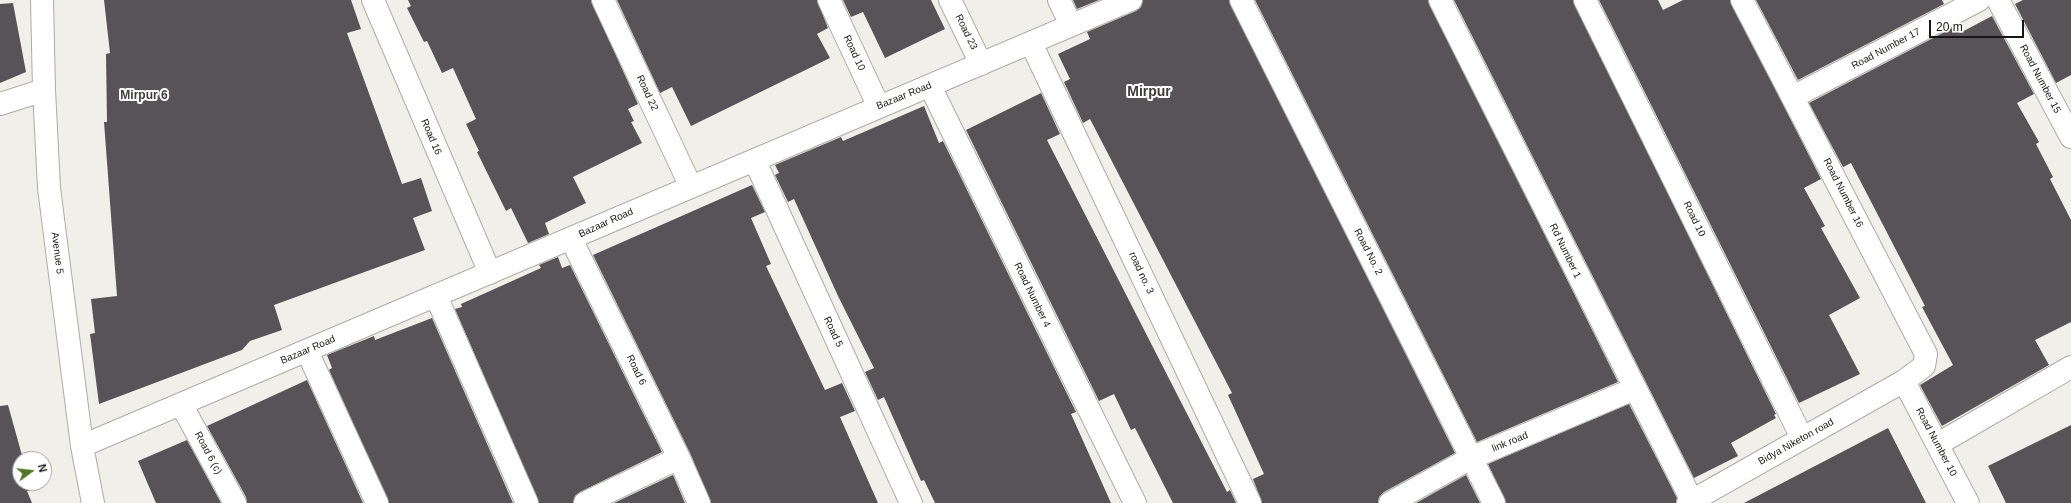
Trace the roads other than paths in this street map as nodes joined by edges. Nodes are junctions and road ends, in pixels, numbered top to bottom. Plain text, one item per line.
1 (42, 0) edge
2 (373, 0) edge
3 (603, 0) edge
4 (829, 0) edge
5 (950, 0) edge
6 (1059, 0) edge
7 (1131, 0) edge
8 (1241, 0) edge
9 (1440, 0) edge
10 (1585, 0) edge
11 (1742, 0) edge
12 (1979, 0) edge
13 (1998, 0) edge
14 (1071, 25) junction
15 (1031, 43) junction
16 (981, 64) junction
17 (930, 86) junction
18 (44, 90) junction
19 (1793, 97) junction
20 (0, 104) edge
21 (879, 107) junction
22 (2071, 137) edge
23 (755, 161) junction
24 (691, 187) junction
25 (572, 239) junction
26 (490, 274) junction
27 (436, 296) junction
28 (307, 351) junction
29 (2071, 367) edge
30 (1904, 381) junction
31 (1634, 389) junction
32 (181, 404) junction
33 (1802, 438) junction
34 (1938, 444) junction
35 (82, 446) junction
36 (679, 458) junction
37 (1471, 458) junction
38 (1690, 502) edge
39 (93, 503) edge
40 (234, 503) edge
41 (377, 503) edge
42 (527, 503) edge
43 (585, 503) edge
44 (699, 503) edge
45 (910, 503) edge
46 (1135, 503) edge
47 (1250, 503) edge
48 (1390, 503) edge
49 (1494, 503) edge
50 (1968, 503) edge

1 - 18 street, Avenue 5
2 - 26 street, Road 16
3 - 24 street, Road 22
4 - 21 street, Road 10
5 - 16 street, Road 23
6 - 14 street
7 - 14 street, Bazaar Road
8 - 37 street, Road No. 2
9 - 31 street, Rd Number 1
10 - 33 street, Road 10
11 - 19 street, Road Number 16
12 - 19 street, Road Number 17
13 - 22 street, Road Number 15
14 - 15 street, Bazaar Road
15 - 16 street, Bazaar Road
15 - 47 street, road no. 3
16 - 17 street, Bazaar Road
17 - 21 street, Bazaar Road
17 - 46 street, Road Number 4
18 - 20 street
18 - 35 street, Avenue 5
19 - 30 street, Road Number 16
21 - 23 street, Bazaar Road
23 - 24 street, Bazaar Road
23 - 45 street, Road 5
24 - 25 street, Bazaar Road
25 - 26 street, Bazaar Road
25 - 36 street, Road 6
26 - 27 street, Bazaar Road
27 - 28 street, Bazaar Road
27 - 42 street
28 - 32 street, Bazaar Road
28 - 41 street
29 - 34 street
30 - 33 street, Bidya Niketon road
30 - 34 street, Road Number 10
31 - 37 street, link road
31 - 38 street, Rd Number 1
32 - 35 street, Bazaar Road
32 - 40 street, Road 6 (c)
33 - 38 street, Bidya Niketon road
34 - 50 street, Road Number 10
35 - 39 street, Avenue 5
36 - 43 street
36 - 44 street, Road 6
37 - 48 street, link road
37 - 49 street, Road No. 2

